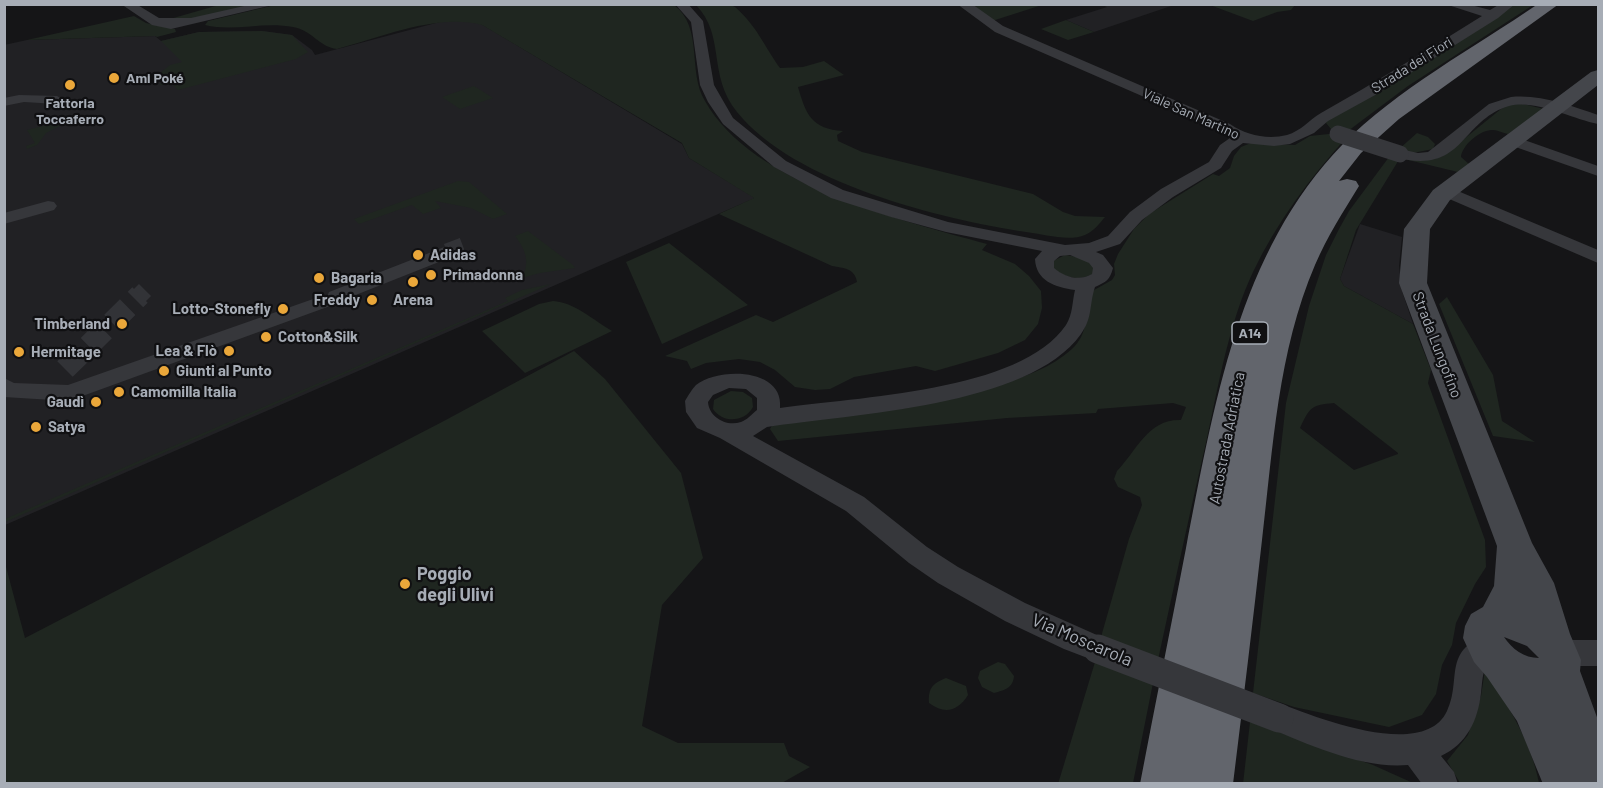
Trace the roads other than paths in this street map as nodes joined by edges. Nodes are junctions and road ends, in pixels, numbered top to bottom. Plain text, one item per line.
1 (127, 4) edge
2 (271, 4) edge
3 (681, 4) edge
4 (1451, 4) edge
5 (1509, 4) edge
6 (1551, 4) edge
7 (1573, 4) edge
8 (969, 5) edge
9 (1494, 15) junction
10 (1599, 76) edge
11 (17, 100) edge
12 (57, 100) dead end
13 (1557, 107) junction
14 (1599, 120) edge
15 (1315, 126) junction
16 (1240, 138) junction
17 (1513, 141) junction
18 (1599, 171) edge
19 (1446, 191) junction
20 (48, 206) dead end
21 (4, 219) edge
22 (1128, 226) junction
23 (946, 227) junction
24 (1070, 250) junction
25 (447, 252) tunnel mouth
26 (1599, 257) edge
27 (1103, 268) junction
28 (1049, 273) junction
29 (1088, 283) junction
30 (1066, 338) junction
31 (4, 385) edge
32 (766, 393) junction
33 (848, 406) junction
34 (762, 421) junction
35 (727, 431) junction
36 (778, 462) junction
37 (1515, 546) junction
38 (1495, 643) junction
39 (1599, 653) edge
40 (1556, 656) junction
41 (1416, 750) junction
42 (1164, 783) edge
43 (1209, 783) edge
44 (1442, 783) edge
45 (1566, 783) edge
46 (1586, 783) edge

1 - 2 street
3 - 23 street
4 - 9 street
5 - 9 street, Strada dei Fiori
6 - 42 highway, Autostrada Adriatica / A14
7 - 43 highway, Autostrada Adriatica / A14
8 - 16 street, Viale San Martino
9 - 15 street, Strada dei Fiori
10 - 13 main road, Strada Lungofino
11 - 12 street
13 - 14 street
13 - 15 street, bridge
13 - 17 main road, Strada Lungofino
15 - 16 street, Viale San Martino
16 - 22 street
17 - 18 street
17 - 19 main road, Strada Lungofino
19 - 26 street
19 - 37 main road, Strada Lungofino
20 - 21 street
22 - 24 street
22 - 27 street
23 - 24 street
23 - 28 street
24 - 27 street
24 - 28 street
25 - 31 street
27 - 29 street
28 - 29 street
28 - 30 street
29 - 30 street
30 - 33 street
32 - 33 street
32 - 34 street
32 - 35 street
33 - 34 street
34 - 35 street
34 - 36 street
35 - 36 street, Via Moscarola
36 - 41 street, Via Moscarola, bridge
37 - 38 main road, Strada Lungofino
37 - 40 main road, Strada Lungofino
38 - 40 main road
38 - 41 street, Via Moscarola
38 - 45 main road
39 - 40 street
40 - 46 main road, Strada Lungofino
41 - 44 street

